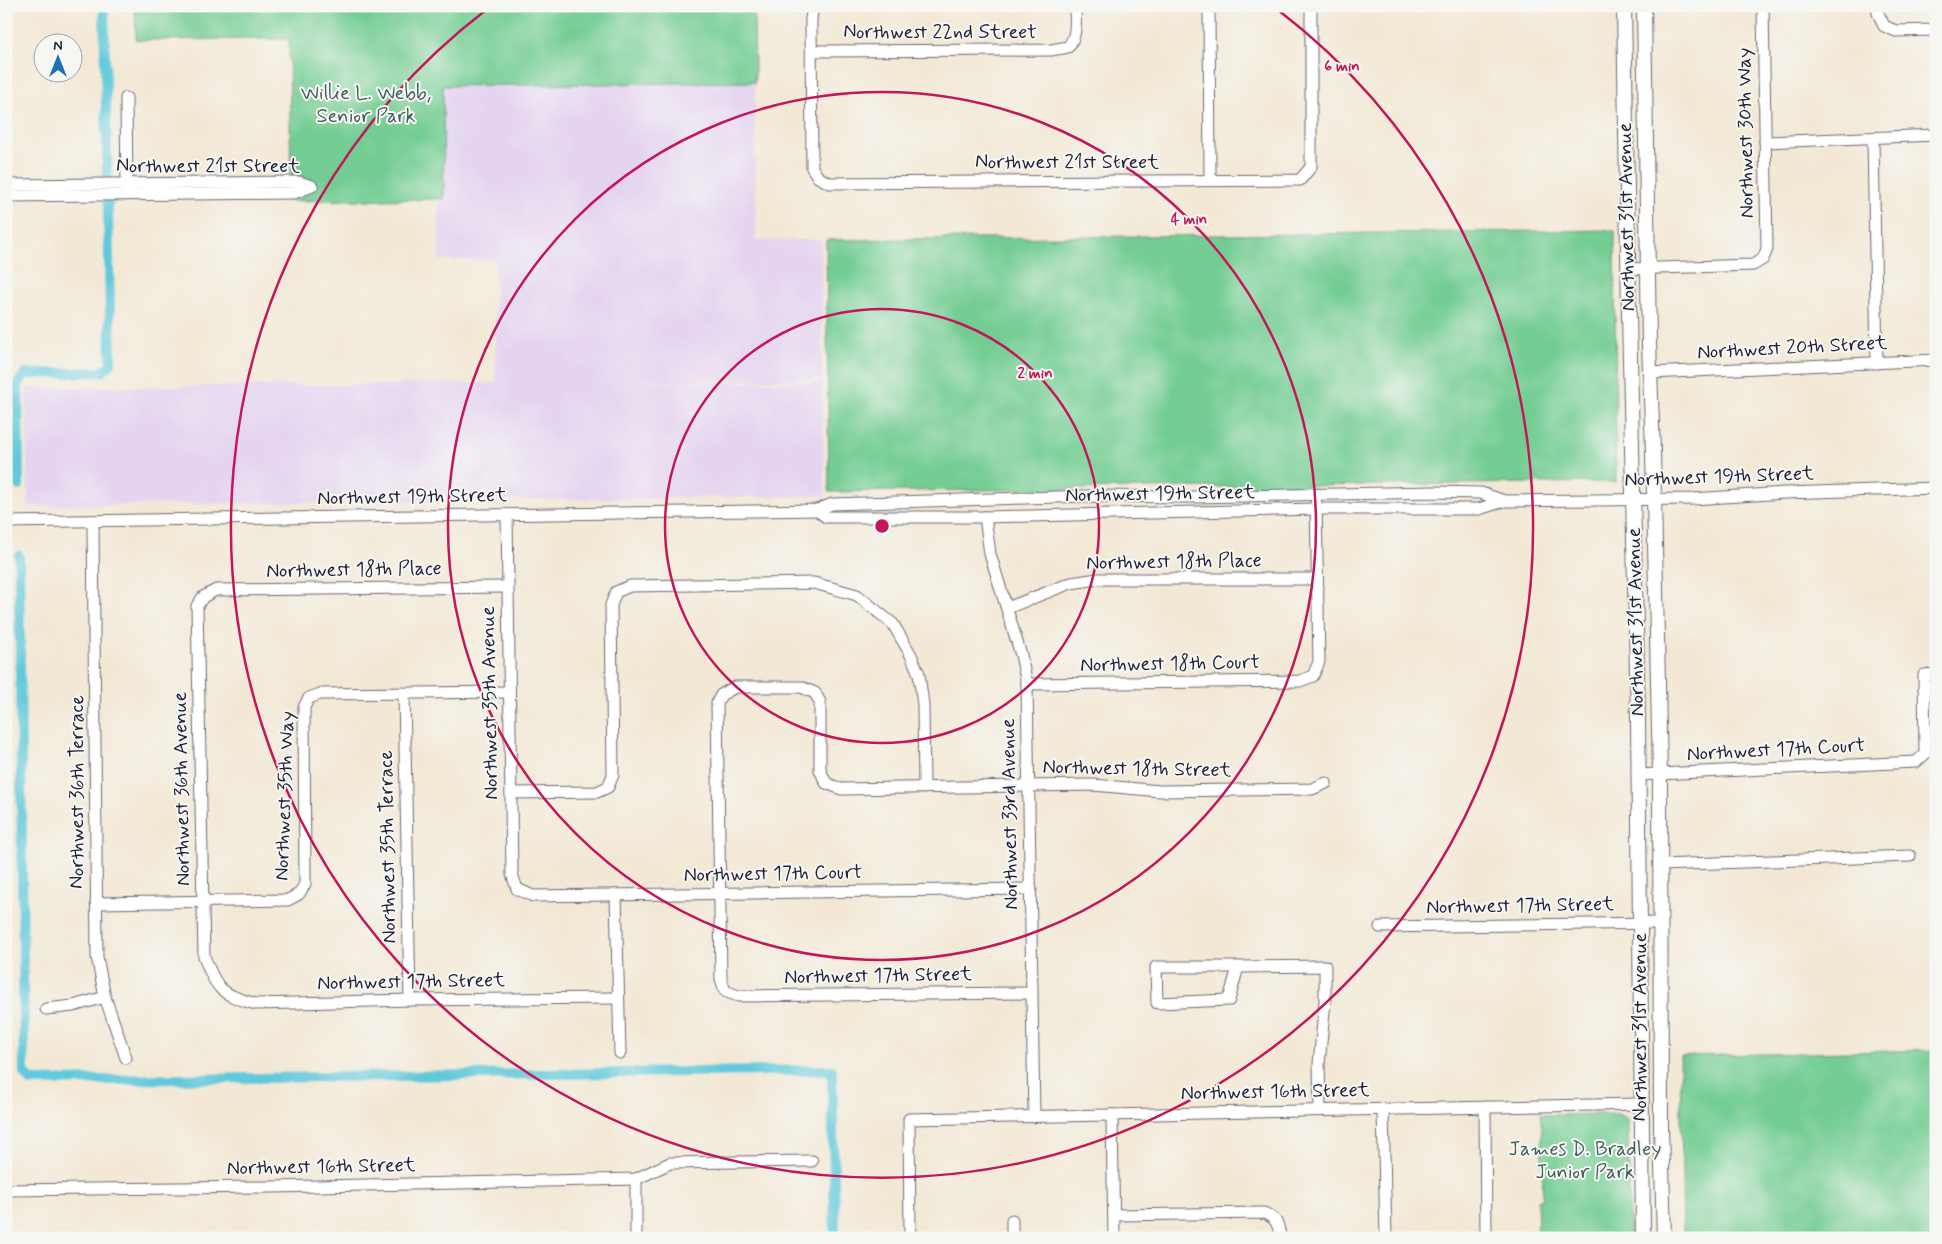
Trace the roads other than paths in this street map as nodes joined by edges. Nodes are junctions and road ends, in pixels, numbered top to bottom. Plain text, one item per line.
1 (812, 6) edge
2 (1075, 6) edge
3 (1209, 6) edge
4 (1311, 6) edge
5 (1624, 6) edge
6 (1644, 6) edge
7 (1763, 6) edge
8 (1878, 6) edge
9 (1936, 30) edge
10 (812, 51) junction
11 (126, 98) dead end
12 (1936, 135) edge
13 (1873, 139) junction
14 (1765, 142) junction
15 (1210, 180) junction
16 (6, 185) edge
17 (127, 189) junction
18 (6, 196) edge
19 (1628, 269) junction
20 (1648, 269) junction
21 (1936, 360) edge
22 (1877, 363) junction
23 (1650, 373) junction
24 (1936, 488) edge
25 (1316, 494) junction
26 (1634, 500) junction
27 (1654, 500) junction
28 (1504, 501) junction
29 (1316, 509) junction
30 (817, 510) junction
31 (507, 515) junction
32 (985, 517) junction
33 (93, 521) junction
34 (6, 522) edge
35 (1317, 579) junction
36 (507, 587) junction
37 (203, 597) joint
38 (1007, 608) junction
39 (1930, 675) edge
40 (1026, 684) junction
41 (510, 692) junction
42 (404, 694) junction
43 (1638, 775) junction
44 (1660, 775) junction
45 (1326, 783) dead end
46 (1029, 786) junction
47 (924, 788) junction
48 (511, 793) junction
49 (1910, 856) dead end
50 (1660, 865) junction
51 (517, 889) joint
52 (1031, 889) junction
53 (720, 893) junction
54 (616, 895) junction
55 (202, 902) junction
56 (96, 903) junction
57 (1640, 923) junction
58 (1660, 923) junction
59 (1380, 927) dead end
60 (1238, 967) junction
61 (212, 980) joint
62 (1032, 993) junction
63 (105, 997) junction
64 (618, 998) junction
65 (410, 1000) junction
66 (46, 1009) dead end
67 (620, 1053) dead end
68 (126, 1058) dead end
69 (1640, 1104) junction
70 (1485, 1107) junction
71 (1383, 1109) junction
72 (1320, 1110) junction
73 (1112, 1114) junction
74 (1034, 1116) junction
75 (1661, 1128) junction
76 (812, 1161) dead end
77 (636, 1179) junction
78 (6, 1190) edge
79 (1114, 1215) junction
80 (1012, 1220) dead end
81 (636, 1238) edge
82 (910, 1238) edge
83 (1012, 1238) edge
84 (1114, 1238) edge
85 (1280, 1238) edge
86 (1386, 1238) edge
87 (1486, 1238) edge
88 (1643, 1238) edge
89 (1664, 1238) edge

1 - 10 street
2 - 10 street, Northwest 22nd Street
3 - 15 street
4 - 15 street, Northwest 21st Street
5 - 19 main road, Northwest 31st Avenue
6 - 20 main road, Northwest 31st Avenue
7 - 14 street, Northwest 30th Way
8 - 9 street
10 - 15 street, Northwest 21st Street
11 - 17 street
12 - 13 street
13 - 14 street
13 - 22 street
14 - 20 street, Northwest 30th Way
16 - 17 street, Northwest 21st Street
17 - 17 street, Northwest 21st Street
17 - 18 street, Northwest 21st Street
19 - 20 street
19 - 26 main road, Northwest 31st Avenue
20 - 23 main road, Northwest 31st Avenue
21 - 22 street, Northwest 20th Street
22 - 23 street, Northwest 20th Street
23 - 27 main road, Northwest 31st Avenue
24 - 27 street, Northwest 19th Street
25 - 28 street, Northwest 19th Street
25 - 29 street
25 - 30 street, Northwest 19th Street
26 - 27 street, Northwest 19th Street
26 - 28 street, Northwest 19th Street
26 - 43 main road, Northwest 31st Avenue
27 - 44 main road, Northwest 31st Avenue
28 - 29 street, Northwest 19th Street
29 - 32 street, Northwest 19th Street
29 - 35 street
30 - 31 street, Northwest 19th Street
30 - 32 street, Northwest 19th Street
31 - 33 street, Northwest 19th Street
31 - 36 street, Northwest 35th Avenue
32 - 38 street, Northwest 33rd Avenue
33 - 34 street, Northwest 19th Street
33 - 56 street, Northwest 36th Terrace
35 - 38 street, Northwest 18th Place
35 - 40 street, Northwest 18th Court
36 - 37 street, Northwest 18th Place
36 - 41 street, Northwest 35th Avenue
37 - 55 street, Northwest 36th Avenue
38 - 40 street, Northwest 33rd Avenue
39 - 44 street, Northwest 17th Court
40 - 46 street, Northwest 33rd Avenue
41 - 42 street
41 - 48 street, Northwest 35th Avenue
42 - 55 street, Northwest 35th Way
42 - 65 street, Northwest 35th Terrace
43 - 44 street, Northwest 17th Court
43 - 57 main road, Northwest 31st Avenue
44 - 50 main road, Northwest 31st Avenue
45 - 46 street, Northwest 18th Street
46 - 47 street, Northwest 18th Street
46 - 52 street, Northwest 33rd Avenue
47 - 48 street
47 - 53 street, Northwest 18th Street
48 - 51 street, Northwest 35th Avenue
49 - 50 street
50 - 58 main road, Northwest 31st Avenue
51 - 54 street, Northwest 17th Court
52 - 53 street, Northwest 17th Court
52 - 62 street, Northwest 33rd Avenue
53 - 54 street, Northwest 17th Court
53 - 62 street, Northwest 17th Street
54 - 64 street
55 - 56 street
55 - 61 street, Northwest 36th Avenue
56 - 63 street, Northwest 36th Terrace
57 - 58 street, Northwest 17th Street
57 - 59 street, Northwest 17th Street
57 - 69 main road, Northwest 31st Avenue
58 - 75 main road, Northwest 31st Avenue
60 - 60 street
60 - 72 street
61 - 65 street, Northwest 17th Street
62 - 74 street, Northwest 33rd Avenue
63 - 66 street
63 - 68 street, Northwest 36th Terrace
64 - 65 street, Northwest 17th Street
64 - 67 street
69 - 70 street, Northwest 16th Street
69 - 75 main road
69 - 88 main road, Northwest 31st Avenue
70 - 71 street, Northwest 16th Street
70 - 87 street
71 - 72 street, Northwest 16th Street
71 - 86 street
72 - 73 street, Northwest 16th Street
73 - 74 street, Northwest 16th Street
73 - 79 street
74 - 82 street, Northwest 16th Street
75 - 89 main road, Northwest 31st Avenue
76 - 77 street
77 - 78 street, Northwest 16th Street
77 - 81 street
79 - 84 street
79 - 85 street
80 - 83 street

